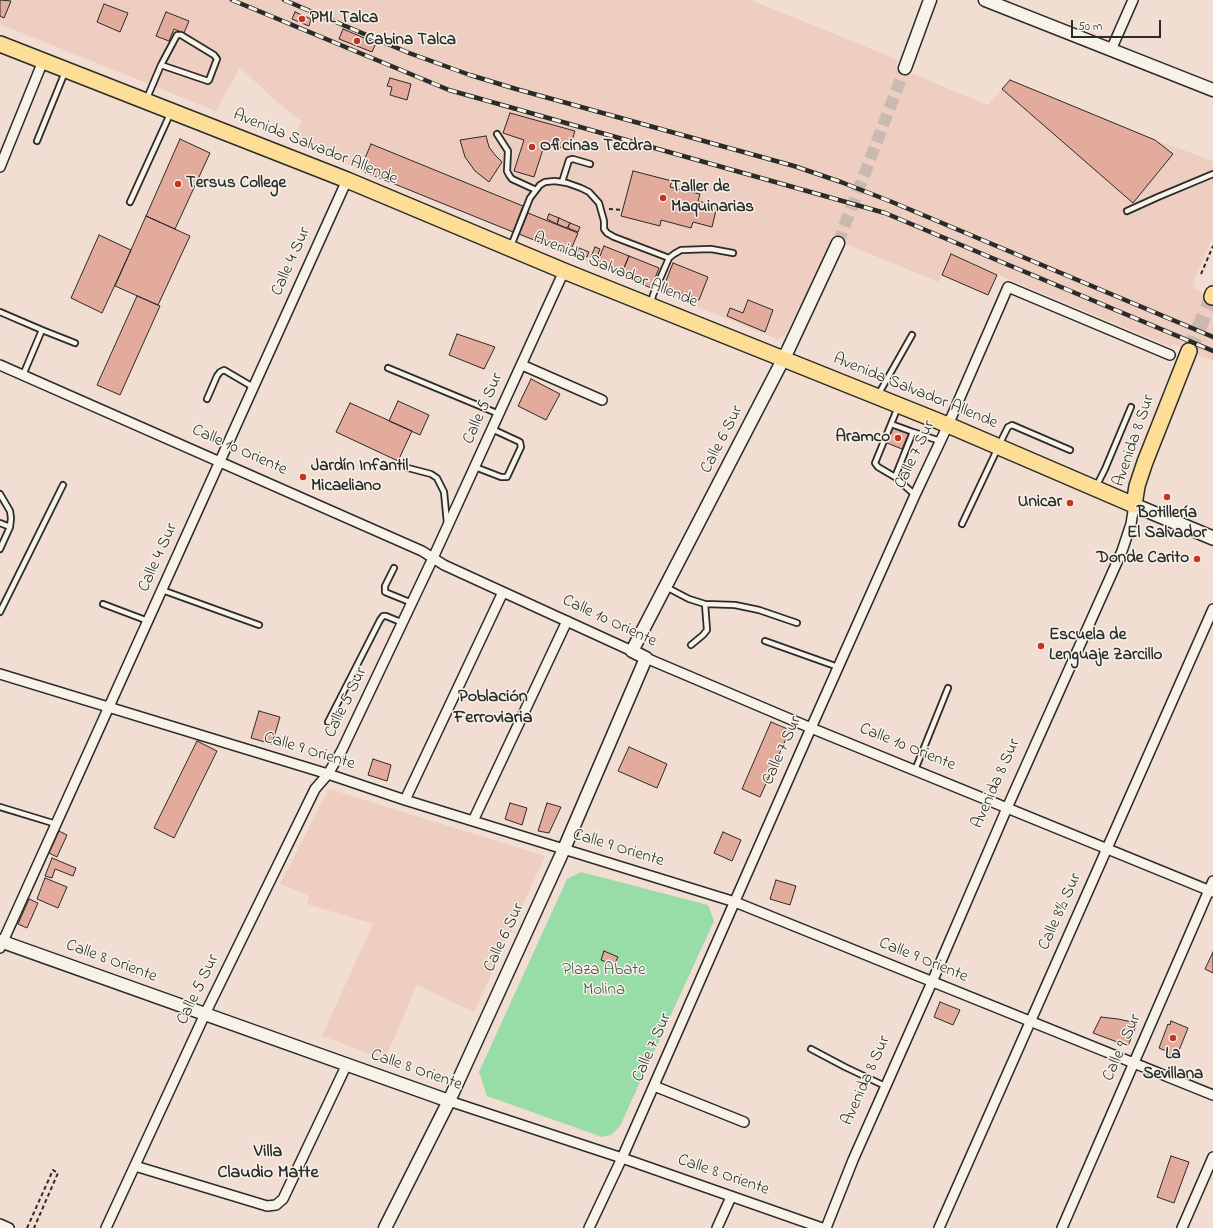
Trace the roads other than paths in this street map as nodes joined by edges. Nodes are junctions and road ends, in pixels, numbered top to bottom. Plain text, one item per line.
1 (930, 0) edge
2 (985, 0) edge
3 (1132, 0) edge
4 (0, 44) edge
5 (1111, 50) junction
6 (43, 61) junction
7 (161, 65) junction
8 (905, 68) tunnel mouth
9 (65, 70) junction
10 (1213, 90) edge
11 (145, 102) junction
12 (171, 112) junction
13 (497, 134) dead end
14 (37, 141) dead end
15 (590, 164) dead end
16 (0, 167) edge
17 (1213, 174) edge
18 (347, 180) junction
19 (562, 182) junction
20 (536, 190) junction
21 (130, 202) dead end
22 (1127, 211) dead end
23 (838, 243) tunnel mouth
24 (509, 249) junction
25 (733, 253) dead end
26 (669, 258) junction
27 (564, 271) junction
28 (651, 306) junction
29 (0, 312) edge
30 (42, 330) junction
31 (912, 335) dead end
32 (75, 343) dead end
33 (1188, 350) tunnel mouth
34 (1170, 355) dead end
35 (783, 360) junction
36 (0, 365) edge
37 (522, 365) junction
38 (388, 368) dead end
39 (24, 375) junction
40 (253, 388) junction
41 (877, 397) junction
42 (207, 399) dead end
43 (602, 400) dead end
44 (898, 405) junction
45 (1131, 407) dead end
46 (499, 414) junction
47 (891, 424) junction
48 (948, 424) junction
49 (492, 429) junction
50 (913, 432) junction
51 (940, 441) junction
52 (999, 447) junction
53 (1070, 450) dead end
54 (220, 461) junction
55 (475, 467) junction
56 (408, 468) dead end
57 (895, 477) junction
58 (63, 486) dead end
59 (1096, 488) junction
60 (0, 494) edge
61 (915, 495) junction
62 (1134, 505) junction
63 (0, 523) edge
64 (962, 524) dead end
65 (10, 527) junction
66 (447, 527) junction
67 (1213, 538) edge
68 (0, 549) edge
69 (433, 558) junction
70 (394, 568) dead end
71 (666, 587) junction
72 (162, 590) junction
73 (503, 592) junction
74 (103, 604) dead end
75 (412, 604) junction
76 (705, 604) junction
77 (1213, 609) edge
78 (0, 612) edge
79 (148, 621) junction
80 (567, 621) junction
81 (403, 623) junction
82 (797, 623) dead end
83 (259, 625) dead end
84 (765, 642) dead end
85 (691, 645) dead end
86 (632, 651) junction
87 (646, 658) junction
88 (838, 667) junction
89 (0, 674) edge
90 (948, 688) dead end
91 (108, 708) junction
92 (328, 722) dead end
93 (811, 728) junction
94 (915, 770) junction
95 (328, 774) junction
96 (405, 800) junction
97 (0, 807) edge
98 (1007, 808) junction
99 (473, 821) junction
100 (56, 824) junction
101 (1107, 848) junction
102 (564, 849) junction
103 (1212, 888) edge
104 (735, 902) junction
105 (1, 944) edge
106 (932, 982) junction
107 (205, 1014) junction
108 (1031, 1022) junction
109 (811, 1049) dead end
110 (1134, 1063) junction
111 (347, 1064) junction
112 (654, 1086) junction
113 (885, 1086) junction
114 (1213, 1095) edge
115 (449, 1100) junction
116 (744, 1122) dead end
117 (1213, 1157) edge
118 (622, 1158) junction
119 (135, 1166) junction
120 (730, 1197) junction
121 (0, 1224) edge
122 (9, 1228) edge
123 (106, 1228) edge
124 (385, 1228) edge
125 (588, 1228) edge
126 (716, 1228) edge
127 (822, 1228) edge
128 (826, 1228) edge
129 (939, 1228) edge
130 (1062, 1228) edge
131 (1182, 1228) edge

1 - 8 street
2 - 5 street
3 - 5 street
4 - 6 main road, Avenida Salvador Allende
5 - 10 street
6 - 9 main road, Avenida Salvador Allende
6 - 16 street
7 - 7 lane
7 - 11 lane
9 - 11 main road, Avenida Salvador Allende
9 - 14 lane
11 - 12 main road, Avenida Salvador Allende
12 - 18 main road, Avenida Salvador Allende
12 - 21 lane
13 - 20 lane
15 - 19 lane
17 - 22 lane
18 - 24 main road, Avenida Salvador Allende
18 - 40 street, Calle 4 Sur
19 - 20 lane
19 - 26 lane
20 - 24 lane
23 - 35 street, Calle 6 Sur
24 - 27 main road, Avenida Salvador Allende
25 - 26 lane
26 - 28 lane
27 - 28 main road, Avenida Salvador Allende
27 - 37 street, Calle 5 Sur
28 - 35 main road, Avenida Salvador Allende
29 - 30 lane
30 - 32 lane
30 - 39 lane
31 - 41 lane
33 - 62 main road, Avenida 8 Sur
34 - 48 street, Calle 7 Sur
35 - 41 main road, Avenida Salvador Allende
35 - 71 street, Calle 6 Sur
36 - 39 street, Calle 10 Oriente
37 - 43 street
37 - 46 street, Calle 5 Sur
38 - 46 lane
39 - 54 street, Calle 10 Oriente
40 - 42 lane
40 - 54 street, Calle 4 Sur
41 - 44 main road, Avenida Salvador Allende
44 - 47 lane
44 - 48 main road, Avenida Salvador Allende
45 - 59 lane
46 - 49 street, Calle 5 Sur
47 - 50 lane
47 - 57 lane
48 - 51 street, Calle 7 Sur
48 - 52 main road, Avenida Salvador Allende
49 - 55 street, Calle 5 Sur
49 - 55 lane
50 - 51 lane
50 - 57 lane
51 - 61 street, Calle 7 Sur
52 - 53 lane
52 - 59 main road, Avenida Salvador Allende
52 - 64 lane
54 - 69 street, Calle 10 Oriente
54 - 72 street, Calle 4 Sur
55 - 66 street, Calle 5 Sur
56 - 66 lane
57 - 61 lane
58 - 78 lane
59 - 62 main road, Avenida Salvador Allende
60 - 65 lane
61 - 88 street, Calle 7 Sur
62 - 67 main road, Avenida Salvador Allende
62 - 98 street, Avenida 8 Sur
63 - 65 lane
65 - 68 lane
66 - 69 street, Calle 5 Sur
69 - 73 street, Calle 10 Oriente
69 - 75 street, Calle 5 Sur
70 - 75 lane
71 - 76 lane
71 - 86 street, Calle 6 Sur
72 - 79 street, Calle 4 Sur
72 - 83 lane
73 - 80 street, Calle 10 Oriente
73 - 96 street
74 - 79 lane
75 - 81 street, Calle 5 Sur
76 - 82 lane
76 - 85 lane
77 - 101 street, Calle 8½ Sur
79 - 91 street, Calle 4 Sur
80 - 86 street, Calle 10 Oriente
80 - 99 street
81 - 92 lane
81 - 95 street, Calle 5 Sur
84 - 88 lane
86 - 87 street, Calle 10 Oriente
87 - 93 street, Calle 10 Oriente
87 - 102 street, Calle 6 Sur
88 - 93 street, Calle 7 Sur
89 - 91 street, Calle 9 Oriente
90 - 94 lane
91 - 95 street, Calle 9 Oriente
91 - 100 street, Calle 4 Sur
93 - 94 street, Calle 10 Oriente
93 - 104 street, Calle 7 Sur
94 - 98 street, Calle 10 Oriente
95 - 96 street, Calle 9 Oriente
95 - 107 street, Calle 5 Sur
96 - 99 street, Calle 9 Oriente
97 - 100 lane
98 - 101 street, Calle 10 Oriente
98 - 106 street, Avenida 8 Sur
99 - 102 street, Calle 9 Oriente
100 - 105 street, Calle 4 Sur
101 - 103 street, Calle 10 Oriente
101 - 108 street, Calle 8½ Sur
102 - 104 street, Calle 9 Oriente
102 - 115 street, Calle 6 Sur
103 - 110 street, Calle 9 Sur
104 - 106 street, Calle 9 Oriente
104 - 112 street, Calle 7 Sur
105 - 107 street, Calle 8 Oriente
106 - 108 street, Calle 9 Oriente
106 - 113 street, Avenida 8 Sur
107 - 111 street, Calle 8 Oriente
107 - 119 street, Calle 5 Sur
108 - 110 street, Calle 9 Oriente
108 - 129 street, Calle 8½ Sur
109 - 113 lane
110 - 114 street, Calle 9 Oriente
110 - 130 street, Calle 9 Sur
111 - 115 street, Calle 8 Oriente
111 - 119 street
112 - 116 street
112 - 118 street, Calle 7 Sur
113 - 128 street, Avenida 8 Sur
115 - 118 street, Calle 8 Oriente
115 - 124 street, Calle 6 Sur
117 - 131 street
118 - 120 street, Calle 8 Oriente
118 - 125 street, Calle 7 Sur
119 - 123 street, Calle 5 Sur
120 - 126 street
120 - 127 street, Calle 8 Oriente
121 - 122 street

